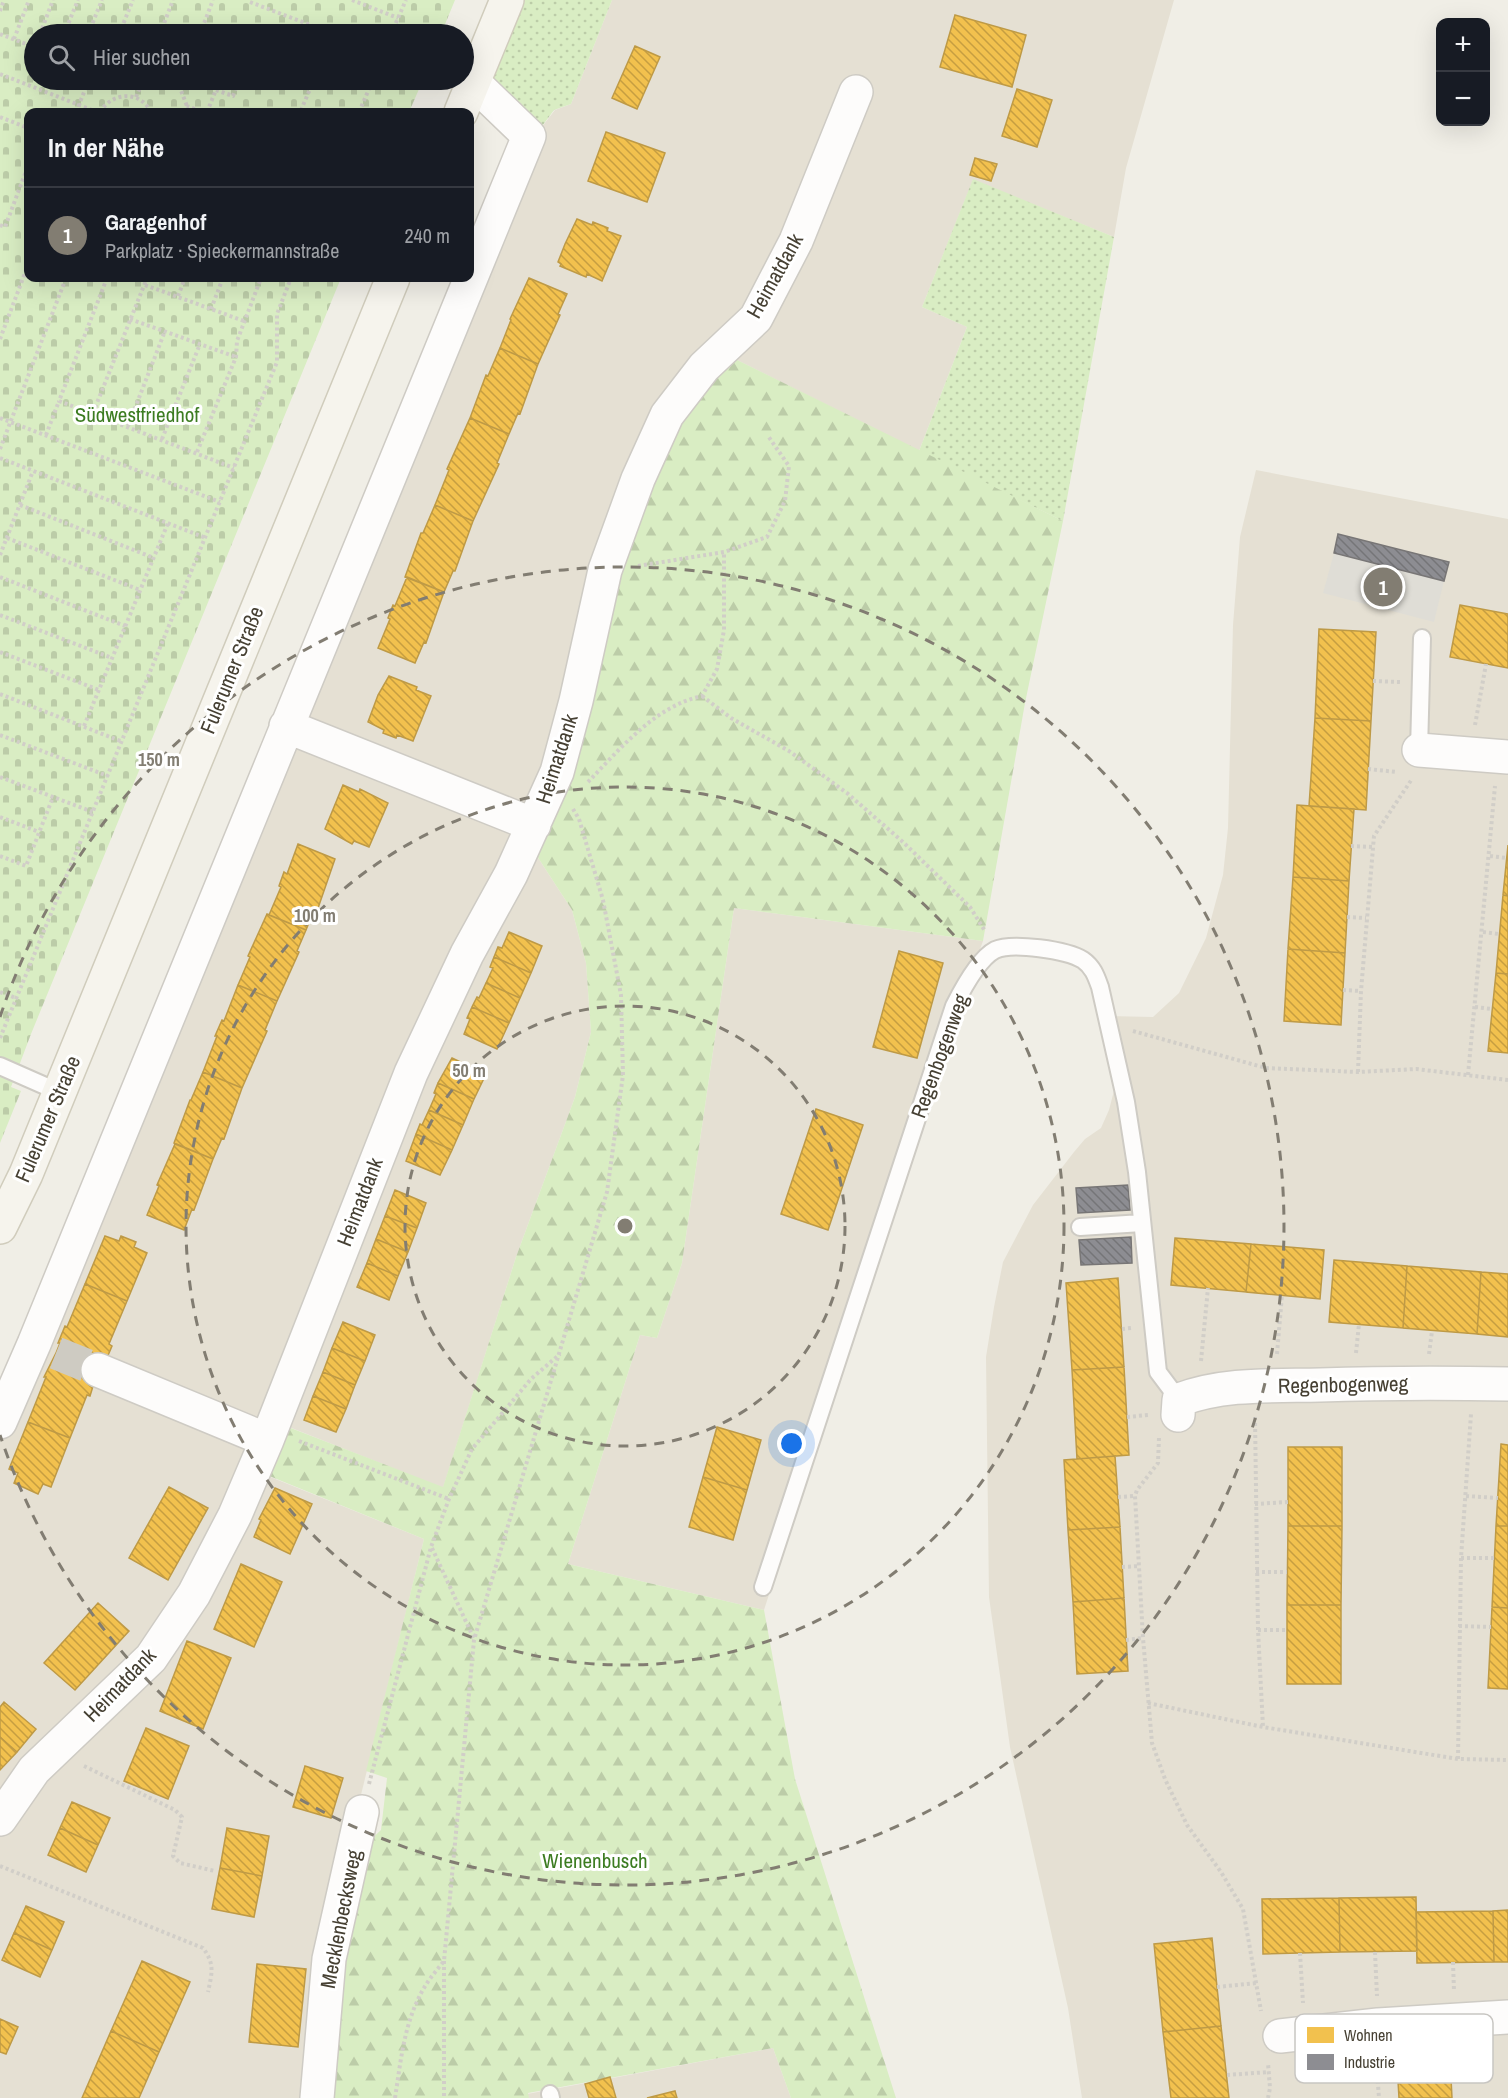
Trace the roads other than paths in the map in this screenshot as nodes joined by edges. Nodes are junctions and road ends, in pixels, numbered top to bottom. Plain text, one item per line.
1 (507, 0) edge
2 (474, 80) edge
3 (474, 83) edge
4 (470, 90) edge
5 (856, 92) dead end
6 (463, 108) edge
7 (474, 270) edge
8 (391, 282) edge
9 (469, 282) edge
10 (1422, 638) dead end
11 (286, 726) junction
12 (1492, 755) edge
13 (1417, 762) joint
14 (534, 825) junction
15 (0, 1066) edge
16 (60, 1092) junction
17 (1142, 1223) junction
18 (0, 1227) edge
19 (1080, 1227) dead end
20 (29, 1355) edge
21 (98, 1370) tunnel mouth
22 (1508, 1384) edge
23 (1179, 1410) joint
24 (0, 1422) edge
25 (281, 1439) junction
26 (763, 1587) dead end
27 (362, 1812) road end
28 (0, 1819) edge
29 (1508, 2017) edge
30 (1493, 2018) edge
31 (1295, 2035) edge
32 (1279, 2037) road end
33 (317, 2098) edge

1 - 2 main road
3 - 7 street
4 - 6 main road
5 - 14 street, Heimatdank
8 - 16 main road, Fulerumer Straße
9 - 11 street
10 - 13 lane
11 - 14 street
11 - 20 street
12 - 13 street
14 - 25 street, Heimatdank
15 - 16 lane
16 - 18 main road, Fulerumer Straße
17 - 19 lane
17 - 23 lane
17 - 26 lane, Regenbogenweg
20 - 24 street
21 - 25 street
22 - 23 street, Regenbogenweg
25 - 28 street, Heimatdank
27 - 33 street, Mecklenbecksweg
29 - 30 street
31 - 32 street

